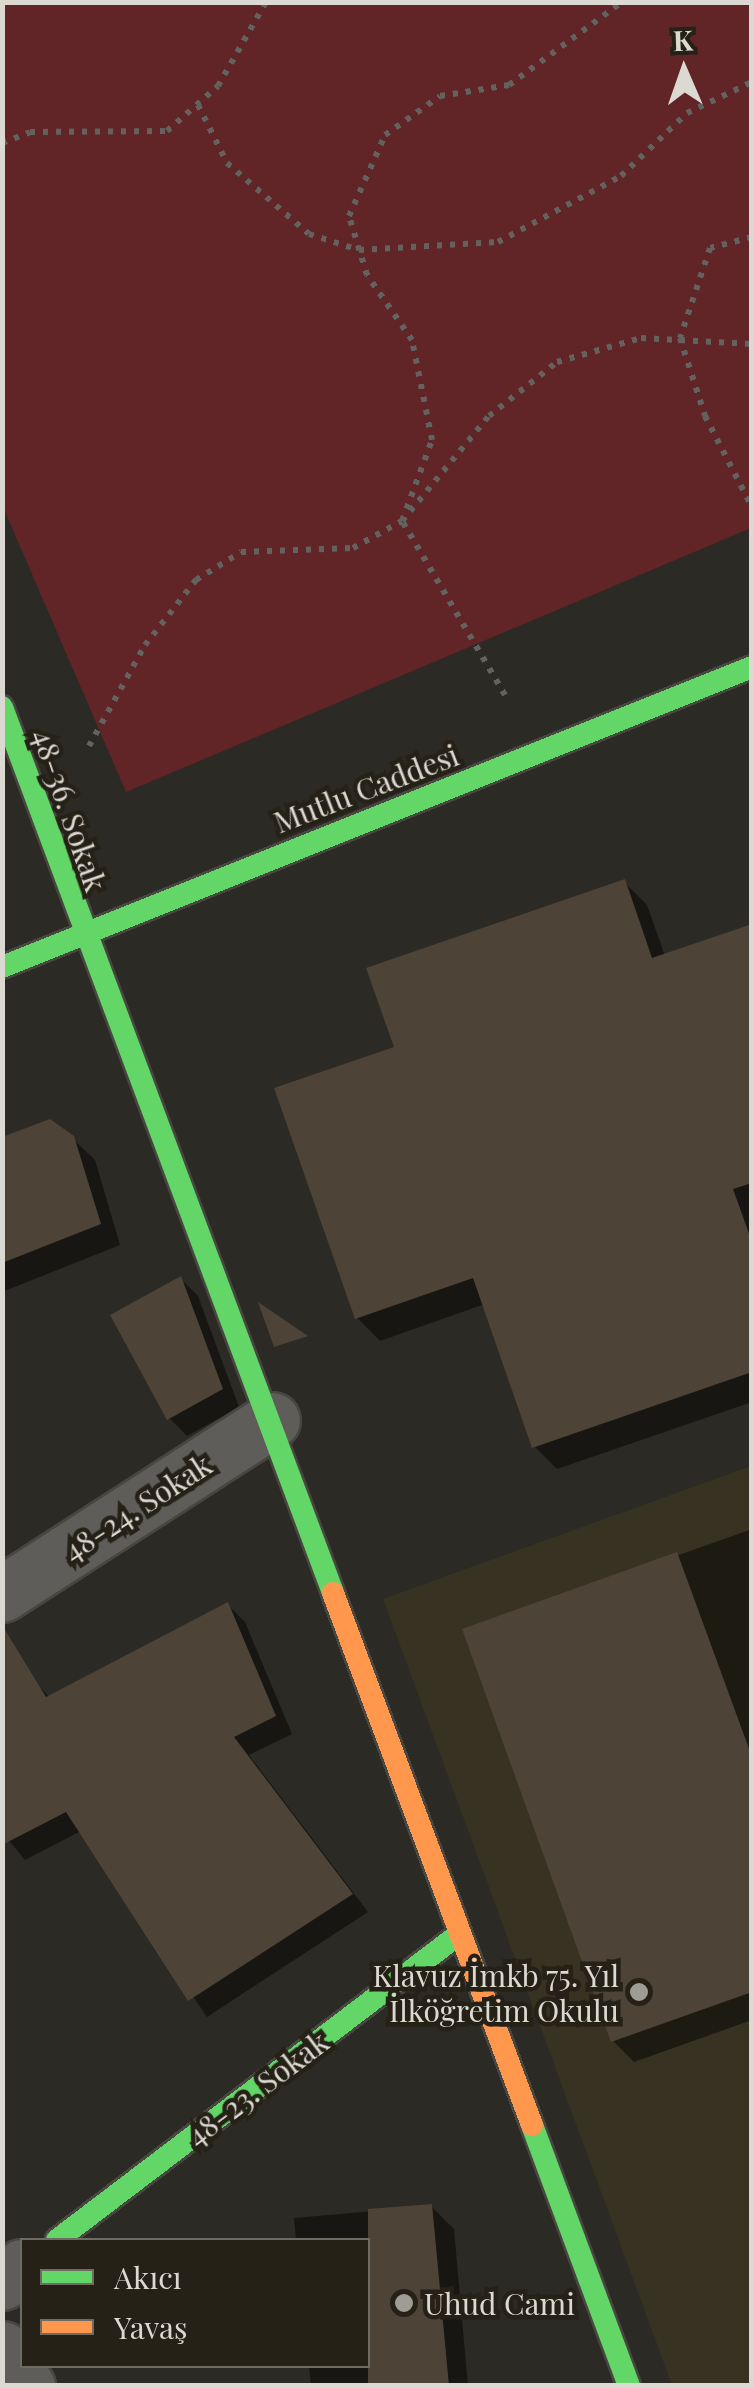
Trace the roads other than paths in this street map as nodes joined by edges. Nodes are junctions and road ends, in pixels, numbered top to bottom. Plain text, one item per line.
1 (752, 667) edge
2 (2, 707) edge
3 (82, 932) junction
4 (2, 967) edge
5 (272, 1420) junction
6 (2, 1594) edge
7 (458, 1934) junction
8 (60, 2238) edge
9 (2, 2349) edge
10 (27, 2386) edge
11 (629, 2386) edge

1 - 3 street, Mutlu Caddesi
2 - 3 street, 48-36. Sokak
3 - 4 street, Mutlu Caddesi
3 - 5 street, 48-36. Sokak
5 - 6 street, 48-24. Sokak
5 - 7 street, 48-36. Sokak
7 - 8 street, 48-23. Sokak
7 - 11 street, 48-36. Sokak
9 - 10 street

